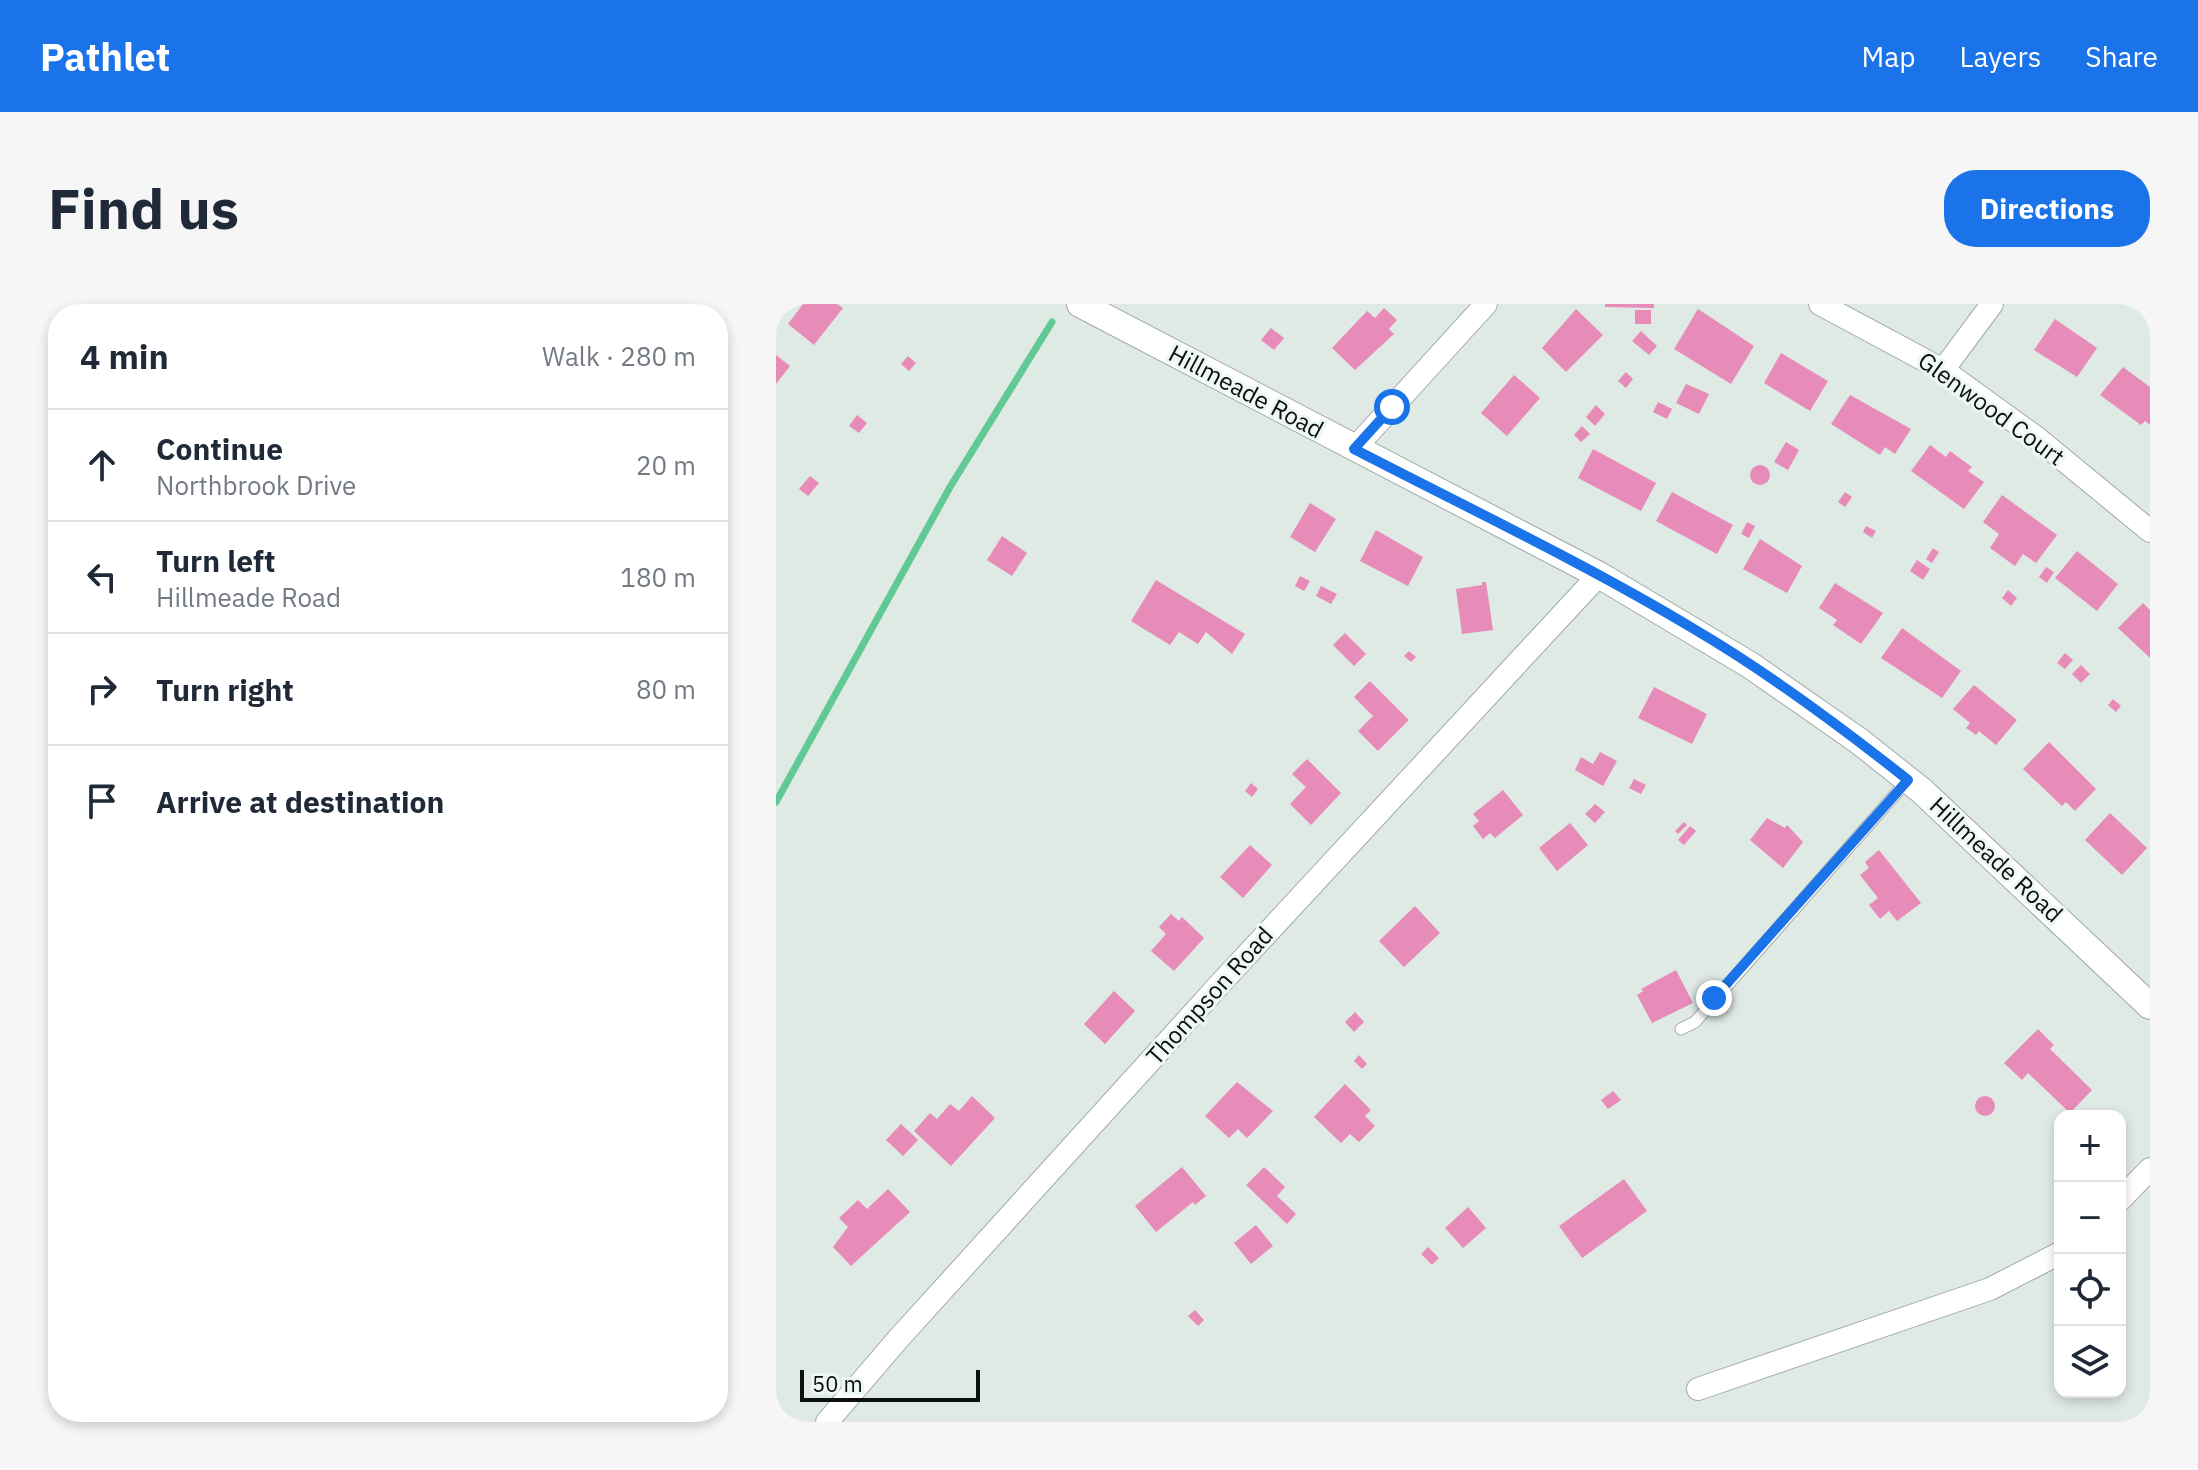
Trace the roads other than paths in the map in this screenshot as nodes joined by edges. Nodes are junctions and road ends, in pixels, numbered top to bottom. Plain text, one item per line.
1 (1080, 304) edge
2 (1486, 304) edge
3 (1820, 304) edge
4 (1992, 304) edge
5 (1943, 370) junction
6 (1354, 449) junction
7 (2150, 531) edge
8 (1599, 575) junction
9 (1908, 780) junction
10 (2150, 1006) edge
11 (1681, 1029) dead end
12 (2150, 1169) edge
13 (2126, 1194) edge
14 (2058, 1254) edge
15 (1698, 1389) dead end
16 (827, 1422) edge

1 - 6 street, Hillmeade Road
2 - 6 street
3 - 5 street, Glenwood Court
4 - 5 street
5 - 7 street, Glenwood Court
6 - 8 street, Hillmeade Road
8 - 9 street, Hillmeade Road
8 - 16 street, Thompson Road
9 - 10 street, Hillmeade Road
9 - 11 lane
12 - 13 street
14 - 15 street

